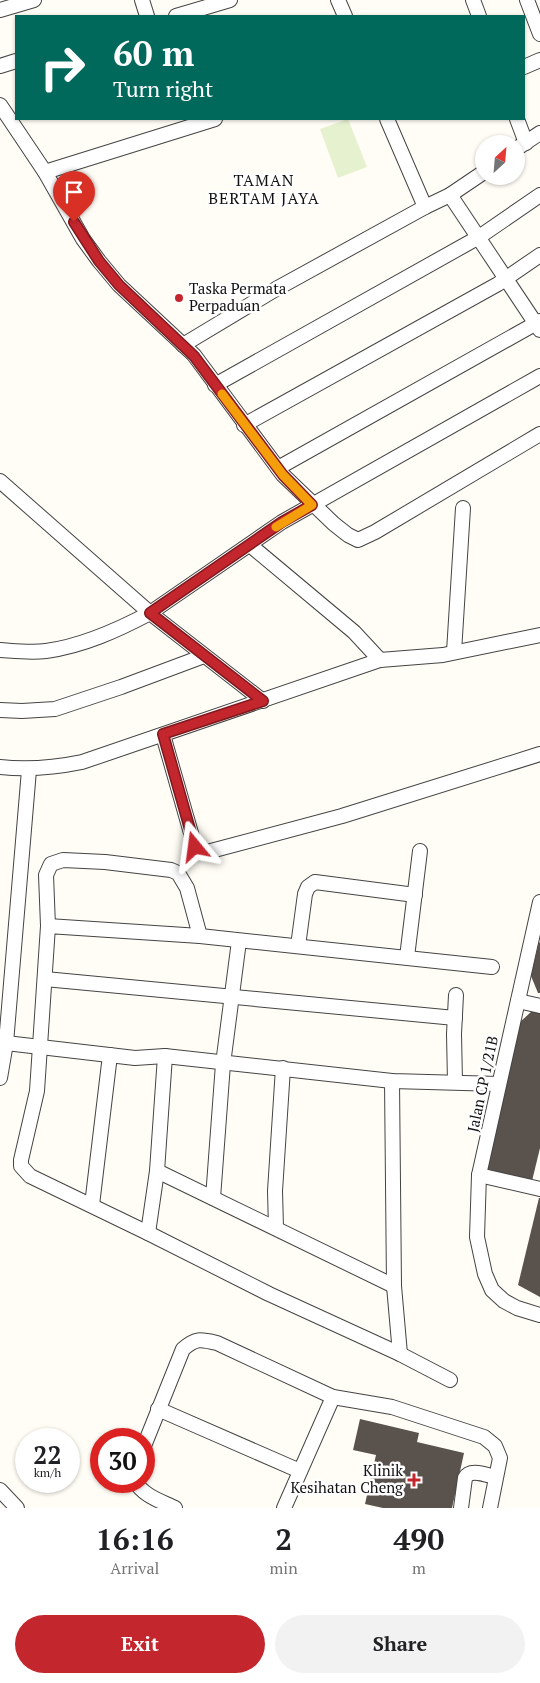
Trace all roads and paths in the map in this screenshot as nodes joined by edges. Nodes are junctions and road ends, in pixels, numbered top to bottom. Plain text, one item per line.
1 (34, 0) edge
2 (142, 0) edge
3 (230, 0) edge
4 (338, 0) edge
5 (473, 0) edge
6 (527, 0) edge
7 (0, 10) edge
8 (147, 15) edge
9 (179, 15) edge
10 (345, 15) edge
11 (479, 15) edge
12 (540, 34) edge
13 (540, 60) edge
14 (15, 61) edge
15 (0, 66) edge
16 (525, 67) edge
17 (0, 105) edge
18 (14, 120) edge
19 (212, 120) edge
20 (386, 120) edge
21 (517, 120) edge
22 (540, 133) edge
23 (519, 135) edge
24 (525, 143) edge
25 (45, 172) junction
26 (475, 178) edge
27 (450, 195) junction
28 (540, 196) edge
29 (425, 207) junction
30 (478, 237) junction
31 (540, 256) edge
32 (506, 278) junction
33 (539, 325) edge
34 (183, 345) junction
35 (540, 376) edge
36 (215, 385) junction
37 (244, 425) junction
38 (540, 434) edge
39 (278, 468) junction
40 (0, 481) edge
41 (312, 505) junction
42 (462, 508) dead end
43 (250, 545) junction
44 (150, 613) junction
45 (540, 635) edge
46 (0, 650) edge
47 (454, 652) junction
48 (204, 656) junction
49 (380, 660) junction
50 (263, 701) junction
51 (0, 710) edge
52 (163, 734) junction
53 (540, 754) edge
54 (0, 768) edge
55 (29, 770) junction
56 (420, 851) dead end
57 (414, 895) junction
58 (540, 902) edge
59 (48, 926) junction
60 (200, 936) junction
61 (239, 941) junction
62 (298, 946) junction
63 (407, 957) junction
64 (492, 967) dead end
65 (45, 979) junction
66 (456, 995) dead end
67 (232, 997) junction
68 (518, 1001) junction
69 (540, 1006) edge
70 (455, 1018) junction
71 (6, 1043) junction
72 (41, 1047) junction
73 (110, 1055) junction
74 (165, 1056) junction
75 (223, 1064) junction
76 (282, 1068) junction
77 (0, 1078) edge
78 (392, 1081) junction
79 (455, 1082) junction
80 (500, 1084) junction
81 (157, 1171) junction
82 (479, 1176) junction
83 (540, 1187) edge
84 (213, 1198) junction
85 (92, 1205) junction
86 (276, 1228) junction
87 (148, 1233) junction
88 (394, 1286) junction
89 (540, 1315) edge
90 (400, 1354) junction
91 (450, 1380) dead end
92 (333, 1397) junction
93 (158, 1409) junction
94 (151, 1428) edge
95 (300, 1471) junction
96 (496, 1477) junction
97 (0, 1490) edge
98 (146, 1493) edge
99 (17, 1508) edge
100 (175, 1508) edge
101 (284, 1508) edge
102 (460, 1508) edge
103 (490, 1508) edge

1 - 7 street
2 - 8 street
3 - 9 street
4 - 10 street
5 - 11 street
6 - 12 street
13 - 16 street
14 - 15 street
17 - 18 street
18 - 25 street
19 - 25 street
20 - 29 street
21 - 23 street
22 - 24 street
25 - 34 street
26 - 27 street
27 - 29 street
27 - 30 street
28 - 30 street
29 - 34 street
30 - 32 street
30 - 36 street
31 - 32 street
32 - 33 street
32 - 37 street
33 - 39 street
34 - 36 street
35 - 41 street
36 - 37 street
37 - 39 street
38 - 41 street
39 - 41 street
40 - 44 street
41 - 43 street
42 - 47 street
43 - 44 street
43 - 49 street
44 - 46 street
44 - 48 street
45 - 47 street
47 - 49 street
48 - 50 street
48 - 51 street
49 - 50 street
50 - 52 street
52 - 53 street
52 - 55 street
54 - 55 street
55 - 71 street
56 - 57 street
57 - 62 street
57 - 63 street
58 - 68 street, Jalan CP 1/21B
59 - 60 street
59 - 60 street
59 - 65 street
60 - 61 street
61 - 62 street
61 - 67 street
62 - 63 street
63 - 64 street
65 - 67 street
65 - 72 street
66 - 70 street
67 - 70 street
67 - 75 street
68 - 69 street
68 - 80 street, Jalan CP 1/21B
70 - 79 street
71 - 72 street
71 - 77 street
72 - 73 street
72 - 85 street
73 - 74 street
73 - 85 street
74 - 75 street
74 - 81 street
75 - 76 street
75 - 84 street
76 - 78 street
76 - 86 street
78 - 79 street
78 - 88 street
79 - 80 street
80 - 82 street, Jalan CP 1/21B
81 - 84 street
81 - 87 street
82 - 83 street
82 - 89 street, Jalan CP 1/21B
84 - 86 street
85 - 87 street
86 - 88 street
87 - 90 street
88 - 90 street
90 - 91 street
92 - 93 street
92 - 95 street
92 - 96 street
93 - 94 street
93 - 95 street
95 - 101 street
96 - 102 street
96 - 103 street
97 - 99 street
98 - 100 street

